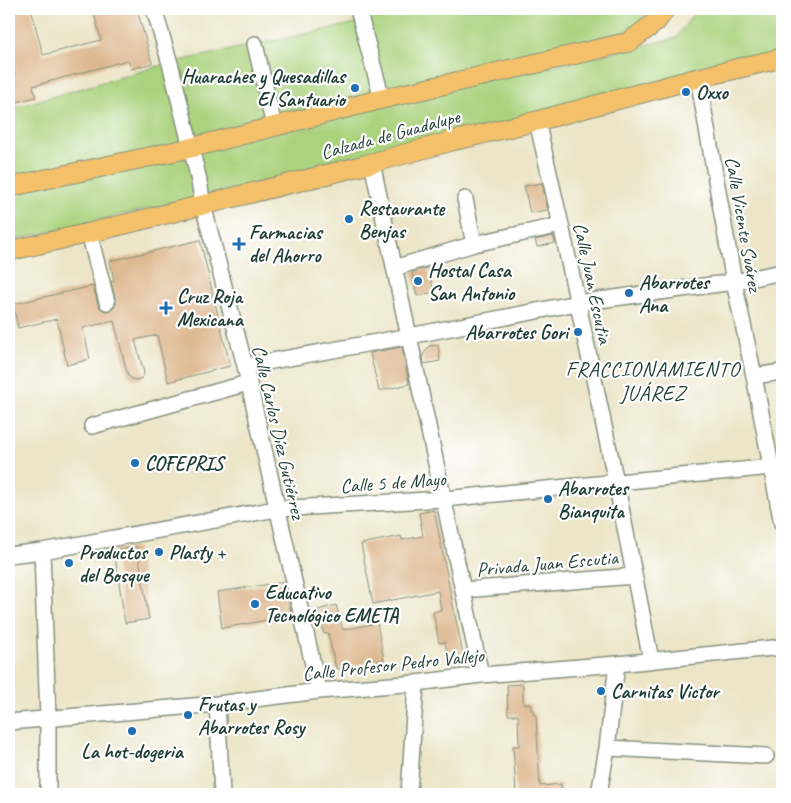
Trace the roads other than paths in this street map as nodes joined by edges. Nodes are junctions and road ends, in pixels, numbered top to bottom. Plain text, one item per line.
1 (154, 9) edge
2 (358, 9) edge
3 (665, 9) edge
4 (255, 44) dead end
5 (782, 58) edge
6 (698, 78) junction
7 (382, 99) junction
8 (537, 121) junction
9 (274, 126) junction
10 (190, 148) junction
11 (372, 162) junction
12 (9, 188) edge
13 (465, 199) dead end
14 (203, 205) junction
15 (560, 225) junction
16 (89, 233) junction
17 (474, 244) junction
18 (9, 251) edge
19 (394, 268) junction
20 (782, 272) edge
21 (734, 282) junction
22 (107, 302) dead end
23 (577, 303) junction
24 (410, 336) junction
25 (244, 366) junction
26 (782, 372) edge
27 (754, 376) junction
28 (248, 383) junction
29 (92, 426) dead end
30 (777, 467) edge
31 (616, 482) junction
32 (444, 499) junction
33 (276, 509) junction
34 (782, 524) edge
35 (42, 551) junction
36 (9, 555) edge
37 (634, 576) junction
38 (463, 590) junction
39 (782, 647) edge
40 (651, 660) junction
41 (617, 664) junction
42 (481, 675) junction
43 (416, 683) junction
44 (319, 691) junction
45 (217, 704) junction
46 (48, 718) junction
47 (9, 722) edge
48 (607, 748) junction
49 (766, 756) dead end
50 (48, 794) edge
51 (222, 794) edge
52 (409, 794) edge
53 (599, 794) edge

1 - 10 street, Calle Carlos Díez Gutiérrez
2 - 7 street
3 - 7 main road, Calzada de Guadalupe
4 - 9 street
5 - 6 main road, Calzada de Guadalupe
6 - 8 main road, Calzada de Guadalupe
6 - 21 street, Calle Vicente Suárez
7 - 9 main road, Calzada de Guadalupe
8 - 11 main road, Calzada de Guadalupe
8 - 15 street, Calle Juan Escutia
9 - 10 main road, Calzada de Guadalupe
10 - 12 main road, Calzada de Guadalupe
10 - 14 street, Calle Carlos Díez Gutiérrez
11 - 14 main road, Calzada de Guadalupe
11 - 19 street
13 - 17 street
14 - 16 main road, Calzada de Guadalupe
14 - 25 street, Calle Carlos Díez Gutiérrez
15 - 17 street
15 - 23 street, Calle Juan Escutia
16 - 18 main road, Calzada de Guadalupe
16 - 22 street
17 - 19 street
19 - 24 street
20 - 21 street
21 - 23 street
21 - 27 street, Calle Vicente Suárez
23 - 24 street
23 - 31 street, Calle Juan Escutia
24 - 25 street
24 - 32 street
25 - 28 street, Calle Carlos Díez Gutiérrez
26 - 27 street
27 - 30 street, Calle Vicente Suárez
28 - 29 street
28 - 33 street, Calle Carlos Díez Gutiérrez
30 - 31 street, Calle 5 de Mayo
30 - 34 street, Calle Vicente Suárez
31 - 32 street, Calle 5 de Mayo
31 - 37 street, Calle Juan Escutia
32 - 33 street, Calle 5 de Mayo
32 - 38 street
33 - 35 street, Calle 5 de Mayo
33 - 44 street, Calle Carlos Díez Gutiérrez
35 - 36 street, Calle 5 de Mayo
35 - 46 street
37 - 38 street, Privada Juan Escutia
37 - 40 street, Calle Juan Escutia
38 - 42 street
39 - 40 street, Calle Profesor Pedro Vallejo
40 - 41 street, Calle Profesor Pedro Vallejo
41 - 42 street, Calle Profesor Pedro Vallejo
41 - 48 street
42 - 43 street, Calle Profesor Pedro Vallejo
43 - 44 street, Calle Profesor Pedro Vallejo
43 - 52 street
44 - 45 street, Calle Profesor Pedro Vallejo
45 - 46 street, Calle Profesor Pedro Vallejo
45 - 51 street
46 - 47 street, Calle Profesor Pedro Vallejo
46 - 50 street
48 - 49 street
48 - 53 street

